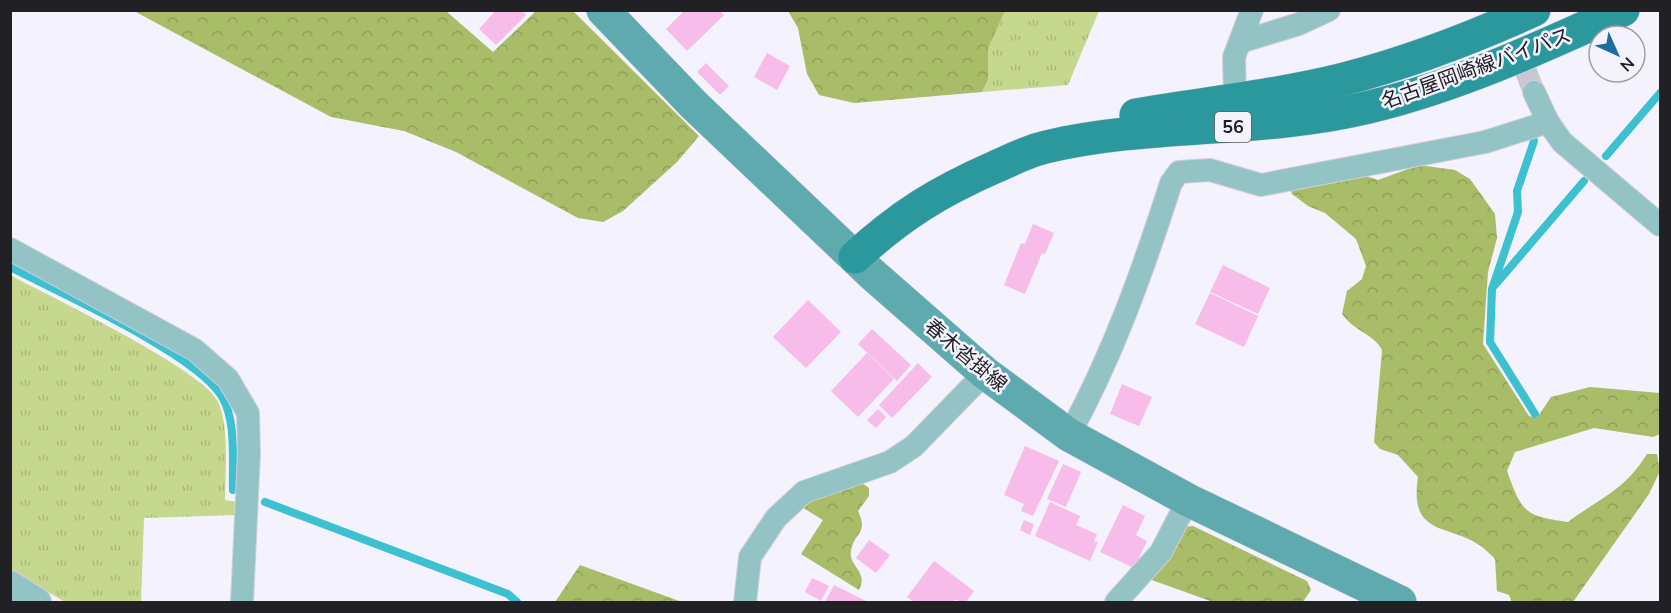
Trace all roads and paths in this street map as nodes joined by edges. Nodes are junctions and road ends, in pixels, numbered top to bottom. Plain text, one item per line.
1 (603, 10) edge
2 (1252, 10) edge
3 (1329, 10) edge
4 (1534, 10) edge
5 (1623, 10) edge
6 (1240, 42) junction
7 (1534, 92) tunnel mouth
8 (1235, 99) junction
9 (1548, 122) junction
10 (1660, 225) edge
11 (10, 249) edge
12 (847, 250) junction
13 (985, 374) junction
14 (1069, 435) junction
15 (1188, 500) junction
16 (10, 585) edge
17 (1396, 602) edge
18 (37, 603) edge
19 (242, 603) edge
20 (745, 603) edge
21 (1116, 603) edge

1 - 12 main road, 春木沓掛線
2 - 6 street
3 - 6 street
4 - 8 main road, 名古屋岡崎線バイパス / 56
5 - 12 main road, 名古屋岡崎線バイパス / 56
6 - 8 street
7 - 9 street
8 - 12 main road, 名古屋岡崎線バイパス / 56
9 - 10 street
9 - 14 street
11 - 19 street
12 - 13 main road, 春木沓掛線
13 - 14 main road, 春木沓掛線
13 - 20 street
14 - 15 main road, 春木沓掛線
15 - 17 main road, 春木沓掛線
15 - 21 street
16 - 18 street

